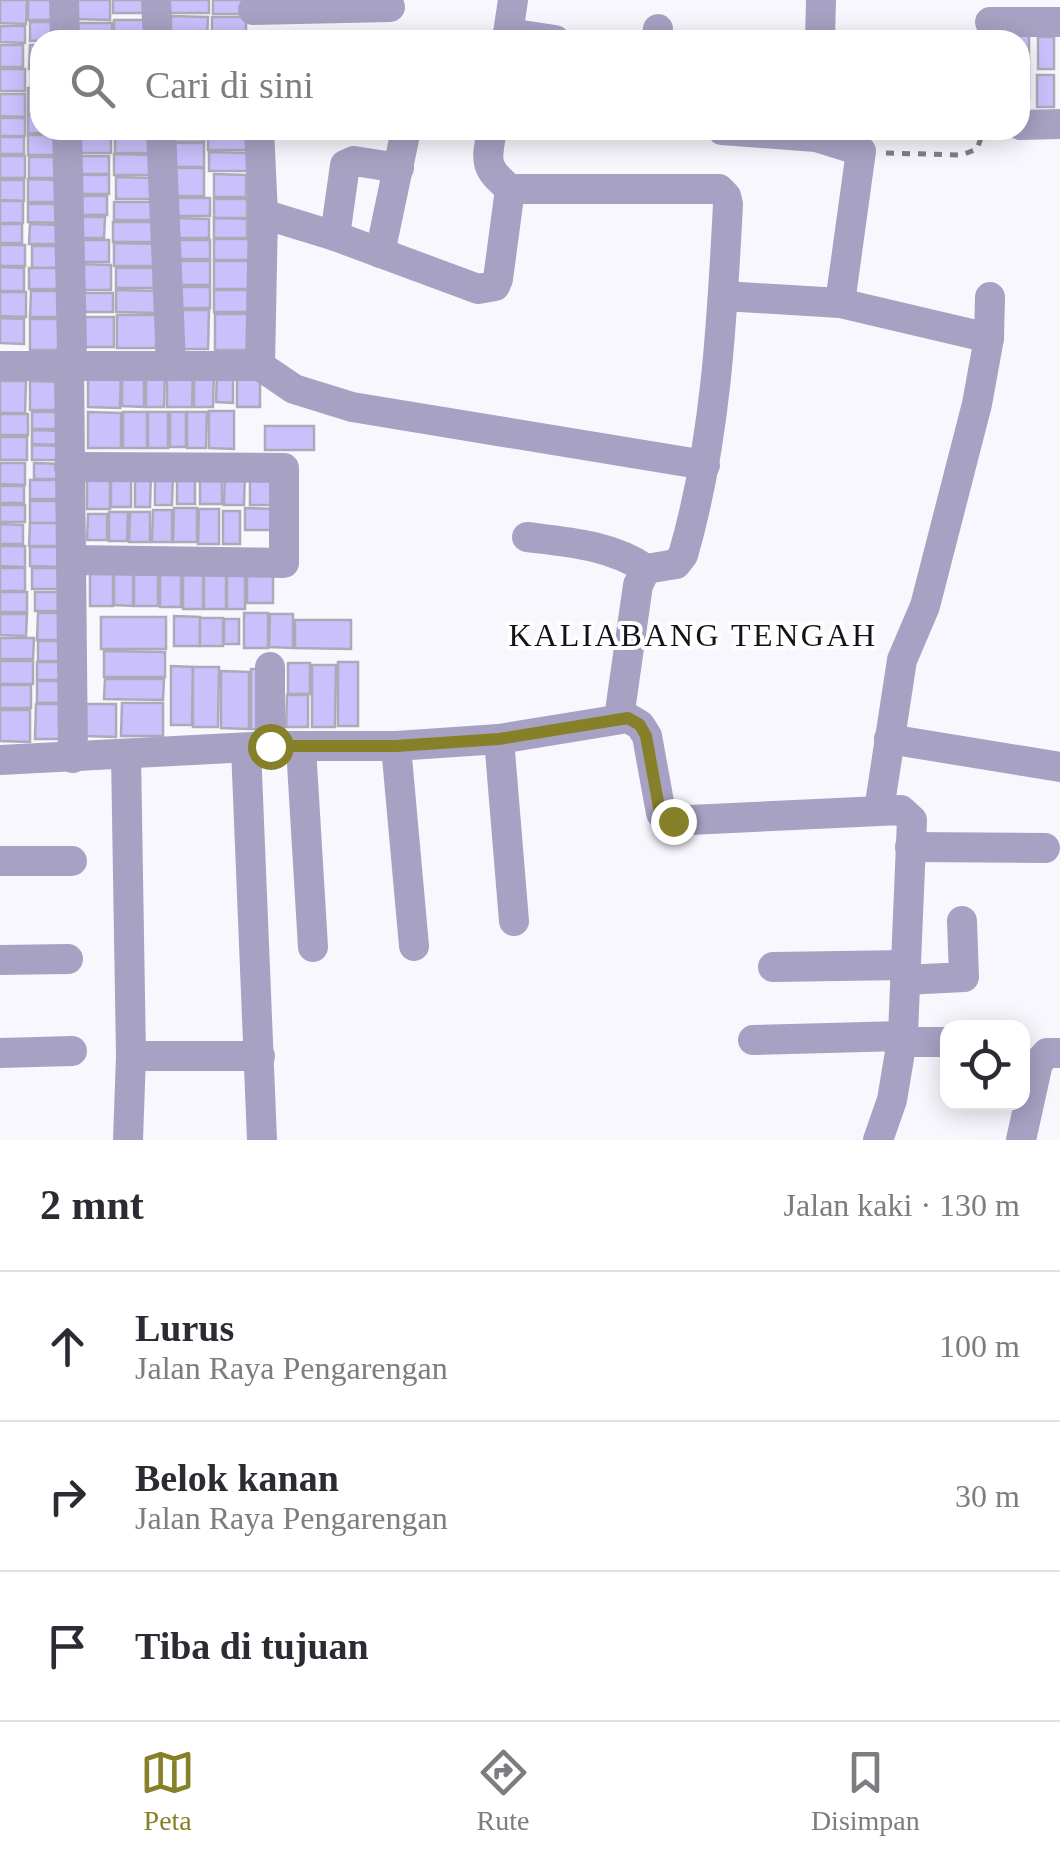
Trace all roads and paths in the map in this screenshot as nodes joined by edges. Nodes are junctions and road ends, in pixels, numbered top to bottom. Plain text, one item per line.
1 (64, 0) edge
2 (156, 0) edge
3 (513, 0) edge
4 (821, 0) edge
5 (390, 7) dead end
6 (253, 17) edge
7 (990, 21) edge
8 (1060, 22) edge
9 (65, 30) edge
10 (158, 30) edge
11 (508, 30) edge
12 (820, 30) edge
13 (1060, 124) edge
14 (1030, 125) edge
15 (67, 140) edge
16 (161, 140) edge
17 (259, 140) edge
18 (404, 140) edge
19 (490, 140) edge
20 (832, 140) edge
21 (980, 140) edge
22 (861, 151) junction
23 (399, 168) junction
24 (510, 189) junction
25 (263, 214) junction
26 (335, 236) junction
27 (380, 253) junction
28 (724, 296) junction
29 (990, 297) dead end
30 (840, 303) junction
31 (988, 338) junction
32 (69, 364) junction
33 (171, 364) junction
34 (0, 366) edge
35 (260, 366) junction
36 (705, 464) junction
37 (70, 467) junction
38 (527, 538) dead end
39 (72, 560) junction
40 (646, 570) junction
41 (270, 667) dead end
42 (619, 718) junction
43 (499, 739) junction
44 (889, 739) junction
45 (396, 746) junction
46 (258, 747) junction
47 (301, 747) junction
48 (126, 755) junction
49 (73, 758) junction
50 (0, 760) edge
51 (1060, 767) edge
52 (879, 810) junction
53 (910, 847) junction
54 (1044, 848) dead end
55 (0, 861) edge
56 (72, 861) dead end
57 (514, 921) dead end
58 (962, 921) dead end
59 (414, 946) dead end
60 (313, 947) dead end
61 (68, 958) dead end
62 (0, 960) edge
63 (773, 967) dead end
64 (905, 973) junction
65 (902, 1039) junction
66 (753, 1040) dead end
67 (940, 1041) edge
68 (72, 1052) dead end
69 (0, 1053) edge
70 (1060, 1053) edge
71 (131, 1056) junction
72 (260, 1056) junction
73 (128, 1140) edge
74 (262, 1140) edge
75 (878, 1140) edge
76 (1022, 1140) edge

1 - 9 street
2 - 10 street
3 - 11 street
4 - 12 street
5 - 6 street
7 - 8 street
13 - 14 street
15 - 32 street
16 - 33 street
17 - 25 street
18 - 23 street
19 - 24 street
20 - 22 street
21 - 22 path
22 - 30 street
23 - 26 street
23 - 27 street
24 - 27 street
24 - 28 street
25 - 26 street
25 - 35 street
26 - 27 street
28 - 30 street
28 - 36 street
29 - 31 street
30 - 31 street
31 - 44 street
32 - 33 street
32 - 34 street
32 - 37 street
33 - 35 street
35 - 36 street
36 - 40 street
37 - 39 street
37 - 39 street
38 - 40 street
39 - 49 street
40 - 42 street
41 - 46 street
42 - 43 street
42 - 52 street
43 - 45 street
43 - 57 street
44 - 51 street
44 - 52 street
45 - 47 street
45 - 59 street
46 - 47 street
46 - 48 street
46 - 72 street
47 - 60 street
48 - 49 street
48 - 71 street
49 - 50 street
52 - 53 street
53 - 54 street
53 - 64 street
55 - 56 street
58 - 64 street
61 - 62 street
63 - 64 street
64 - 65 street
65 - 66 street
65 - 67 street
65 - 75 street
68 - 69 street
70 - 76 street
71 - 72 street
71 - 73 street
72 - 74 street

